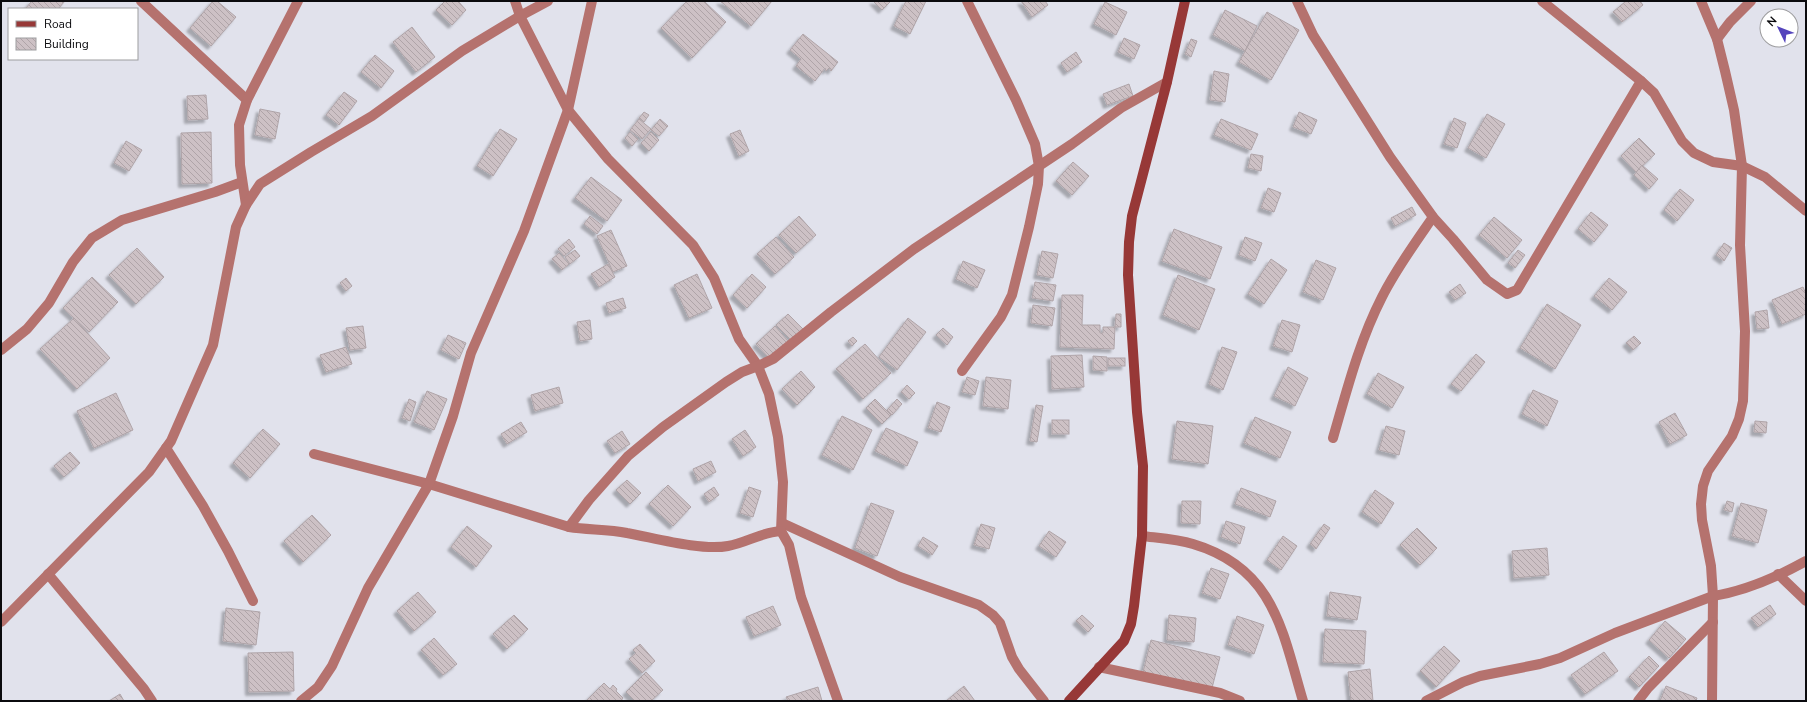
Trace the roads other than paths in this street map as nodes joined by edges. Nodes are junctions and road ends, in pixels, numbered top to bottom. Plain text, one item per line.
1 (141, 1) edge
2 (298, 1) edge
3 (515, 1) edge
4 (548, 1) edge
5 (592, 1) edge
6 (967, 1) edge
7 (1185, 1) edge
8 (1297, 1) edge
9 (1542, 1) edge
10 (1701, 1) edge
11 (1751, 1) edge
12 (520, 16) junction
13 (1717, 39) junction
14 (1642, 81) junction
15 (1167, 82) junction
16 (247, 100) junction
17 (568, 110) junction
18 (1039, 166) junction
19 (1742, 166) junction
20 (242, 182) junction
21 (246, 205) junction
22 (1806, 211) edge
23 (1433, 217) junction
24 (1, 350) edge
25 (758, 366) junction
26 (962, 371) dead end
27 (1333, 438) dead end
28 (166, 448) junction
29 (314, 454) dead end
30 (429, 484) junction
31 (569, 527) junction
32 (782, 527) junction
33 (1142, 536) junction
34 (1806, 561) edge
35 (48, 574) junction
36 (1778, 574) junction
37 (1713, 596) junction
38 (253, 601) dead end
39 (1806, 601) edge
40 (1, 622) edge
41 (1713, 622) junction
42 (1099, 667) junction
43 (152, 701) edge
44 (301, 701) edge
45 (838, 701) edge
46 (1044, 701) edge
47 (1069, 701) edge
48 (1240, 701) edge
49 (1303, 701) edge
50 (1426, 701) edge
51 (1638, 701) edge
52 (1712, 701) edge

1 - 16 street
2 - 16 street
3 - 12 street
4 - 12 street
5 - 17 street
6 - 18 street
7 - 15 street
8 - 23 street
9 - 14 street
10 - 13 street
11 - 13 street
12 - 17 street
12 - 21 street
13 - 19 street
14 - 19 street
14 - 23 street
15 - 18 street
15 - 33 street
16 - 20 street
17 - 25 street
17 - 30 street
18 - 25 street
18 - 26 street
19 - 22 street
19 - 37 street
20 - 21 street
20 - 24 street
21 - 28 street
23 - 27 street
25 - 31 street
25 - 32 street
28 - 35 street
28 - 38 street
29 - 30 street
30 - 31 street
30 - 44 street
31 - 32 street
32 - 45 street
32 - 46 street
33 - 42 street
33 - 49 street
34 - 36 street
35 - 40 street
35 - 43 street
36 - 37 street
36 - 39 street
37 - 41 street
37 - 50 street
41 - 51 street
41 - 52 street
42 - 47 street
42 - 48 street

